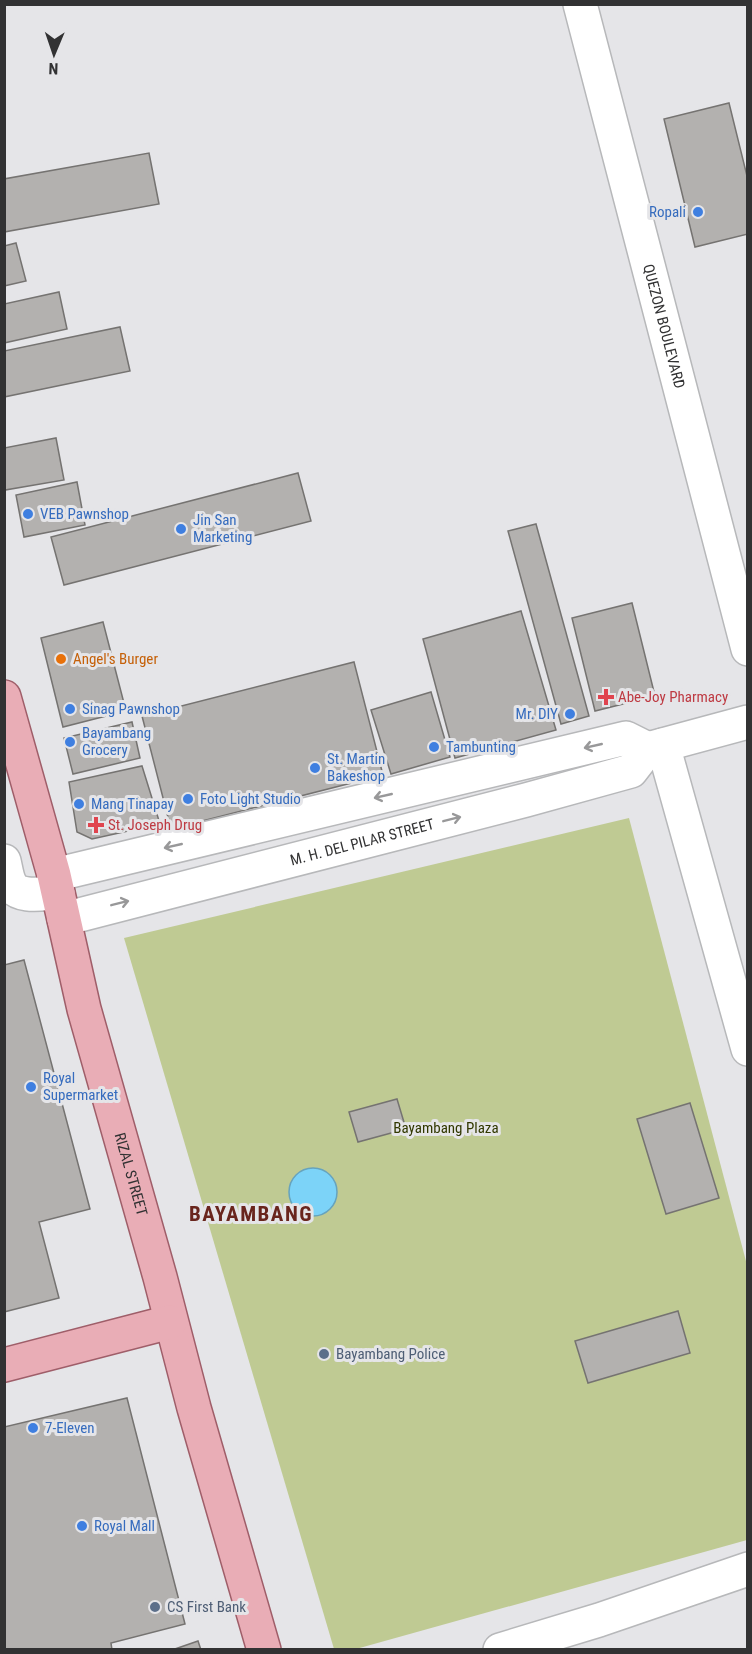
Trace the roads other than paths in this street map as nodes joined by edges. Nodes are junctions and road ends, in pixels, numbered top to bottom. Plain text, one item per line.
1 (580, 4) edge
2 (747, 649) edge
3 (4, 697) edge
4 (747, 722) edge
5 (656, 747) junction
6 (4, 861) edge
7 (58, 896) junction
8 (747, 1049) edge
9 (170, 1322) junction
10 (4, 1365) edge
11 (747, 1569) edge
12 (264, 1650) edge
13 (500, 1650) edge

1 - 2 street, QUEZON BOULEVARD
3 - 7 main road, RIZAL STREET
4 - 5 street
5 -> 7 street
7 -> 5 street, M. H. DEL PILAR STREET
5 - 8 street
6 - 7 street
7 - 9 main road, RIZAL STREET
9 - 10 main road
9 - 12 main road, RIZAL STREET
11 - 13 street

